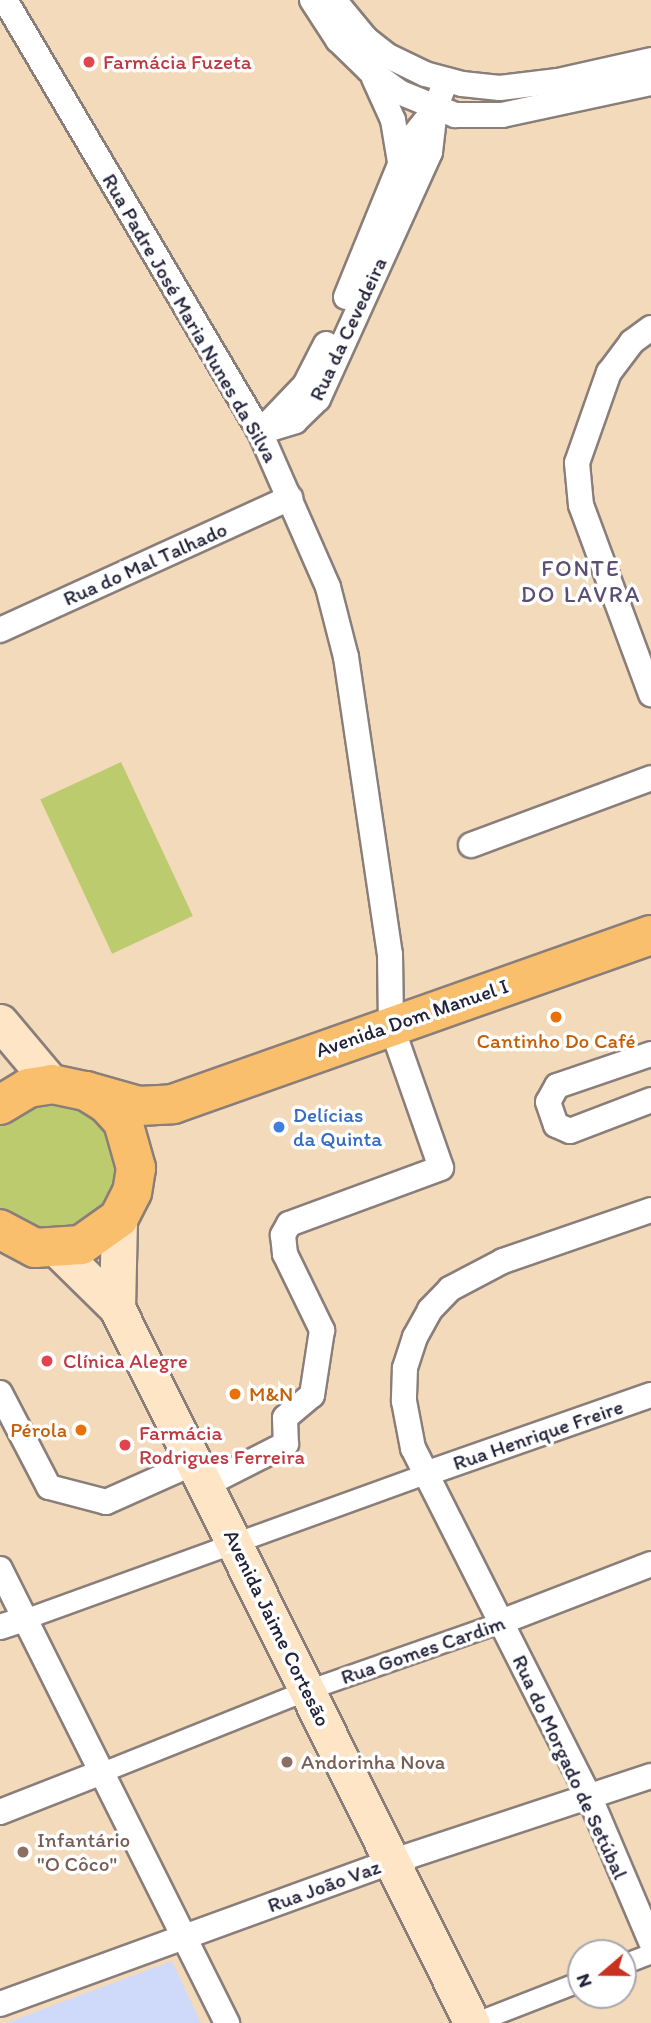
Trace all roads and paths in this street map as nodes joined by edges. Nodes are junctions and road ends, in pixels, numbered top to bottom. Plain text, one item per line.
1 (5, 0) edge
2 (312, 0) edge
3 (334, 0) edge
4 (651, 60) edge
5 (369, 71) junction
6 (446, 80) junction
7 (651, 83) edge
8 (435, 109) junction
9 (495, 115) junction
10 (430, 152) junction
11 (399, 166) junction
12 (651, 328) edge
13 (260, 432) junction
14 (290, 498) junction
15 (0, 630) edge
16 (651, 694) edge
17 (651, 778) edge
18 (471, 845) dead end
19 (651, 935) edge
20 (0, 1022) edge
21 (391, 1025) junction
22 (651, 1054) edge
23 (69, 1088) junction
24 (651, 1100) edge
25 (173, 1104) junction
26 (0, 1105) edge
27 (125, 1205) junction
28 (651, 1210) edge
29 (0, 1229) edge
30 (58, 1250) junction
31 (117, 1308) junction
32 (0, 1393) edge
33 (651, 1395) edge
34 (201, 1473) junction
35 (425, 1474) junction
36 (234, 1541) junction
37 (651, 1564) edge
38 (0, 1569) edge
39 (27, 1618) junction
40 (502, 1622) junction
41 (0, 1627) edge
42 (307, 1690) junction
43 (102, 1772) junction
44 (651, 1776) edge
45 (590, 1798) junction
46 (0, 1812) edge
47 (391, 1862) junction
48 (183, 1936) junction
49 (651, 1942) edge
50 (567, 1986) edge
51 (0, 2004) edge
52 (227, 2023) edge
53 (472, 2023) edge

1 - 13 street, Rua Padre José Maria Nunes da Silva
2 - 5 street
3 - 6 street
4 - 6 street
5 - 8 street
5 - 11 street
6 - 8 street
7 - 9 street
8 - 9 street
8 - 10 street, Rua da Cevedeira
8 - 11 street, Rua da Cevedeira
9 - 10 street
10 - 13 street, Rua da Cevedeira
11 - 13 street, Rua da Cevedeira
12 - 16 street
13 - 14 street, Rua Padre José Maria Nunes da Silva
14 - 15 street, Rua do Mal Talhado
14 - 21 street, Rua Padre José Maria Nunes da Silva
17 - 18 street
19 - 21 main road, Avenida Dom Manuel I
20 - 23 main road
21 - 25 main road, Avenida Dom Manuel I
21 - 34 street, Rua Padre José Maria Nunes da Silva
22 - 24 street
23 - 25 main road, Avenida Dom Manuel I
23 - 26 main road
23 - 27 main road
25 - 27 main road
27 - 30 main road
27 - 31 main road, Avenida Jaime Cortesão
28 - 35 street, Rua do Morgado de Setúbal
29 - 30 main road
30 - 31 main road, Avenida Jaime Cortesão
31 - 34 main road, Avenida Jaime Cortesão
32 - 34 street
33 - 35 street, Rua Henrique Freire
34 - 36 main road, Avenida Jaime Cortesão
35 - 36 street
35 - 40 street, Rua do Morgado de Setúbal
36 - 39 street
36 - 42 main road, Avenida Jaime Cortesão
37 - 40 street, Rua Gomes Cardim
38 - 39 street
39 - 41 street
39 - 43 street
40 - 42 street, Rua Gomes Cardim
40 - 45 street, Rua do Morgado de Setúbal
42 - 43 street, Rua Gomes Cardim
42 - 47 main road, Avenida Jaime Cortesão
43 - 46 street, Rua Gomes Cardim
43 - 48 street
44 - 45 street, Rua João Vaz
45 - 47 street, Rua João Vaz
45 - 49 street, Rua do Morgado de Setúbal
47 - 48 street, Rua João Vaz
47 - 53 main road, Avenida Jaime Cortesão
48 - 51 street, Rua João Vaz
48 - 52 street
50 - 53 street

